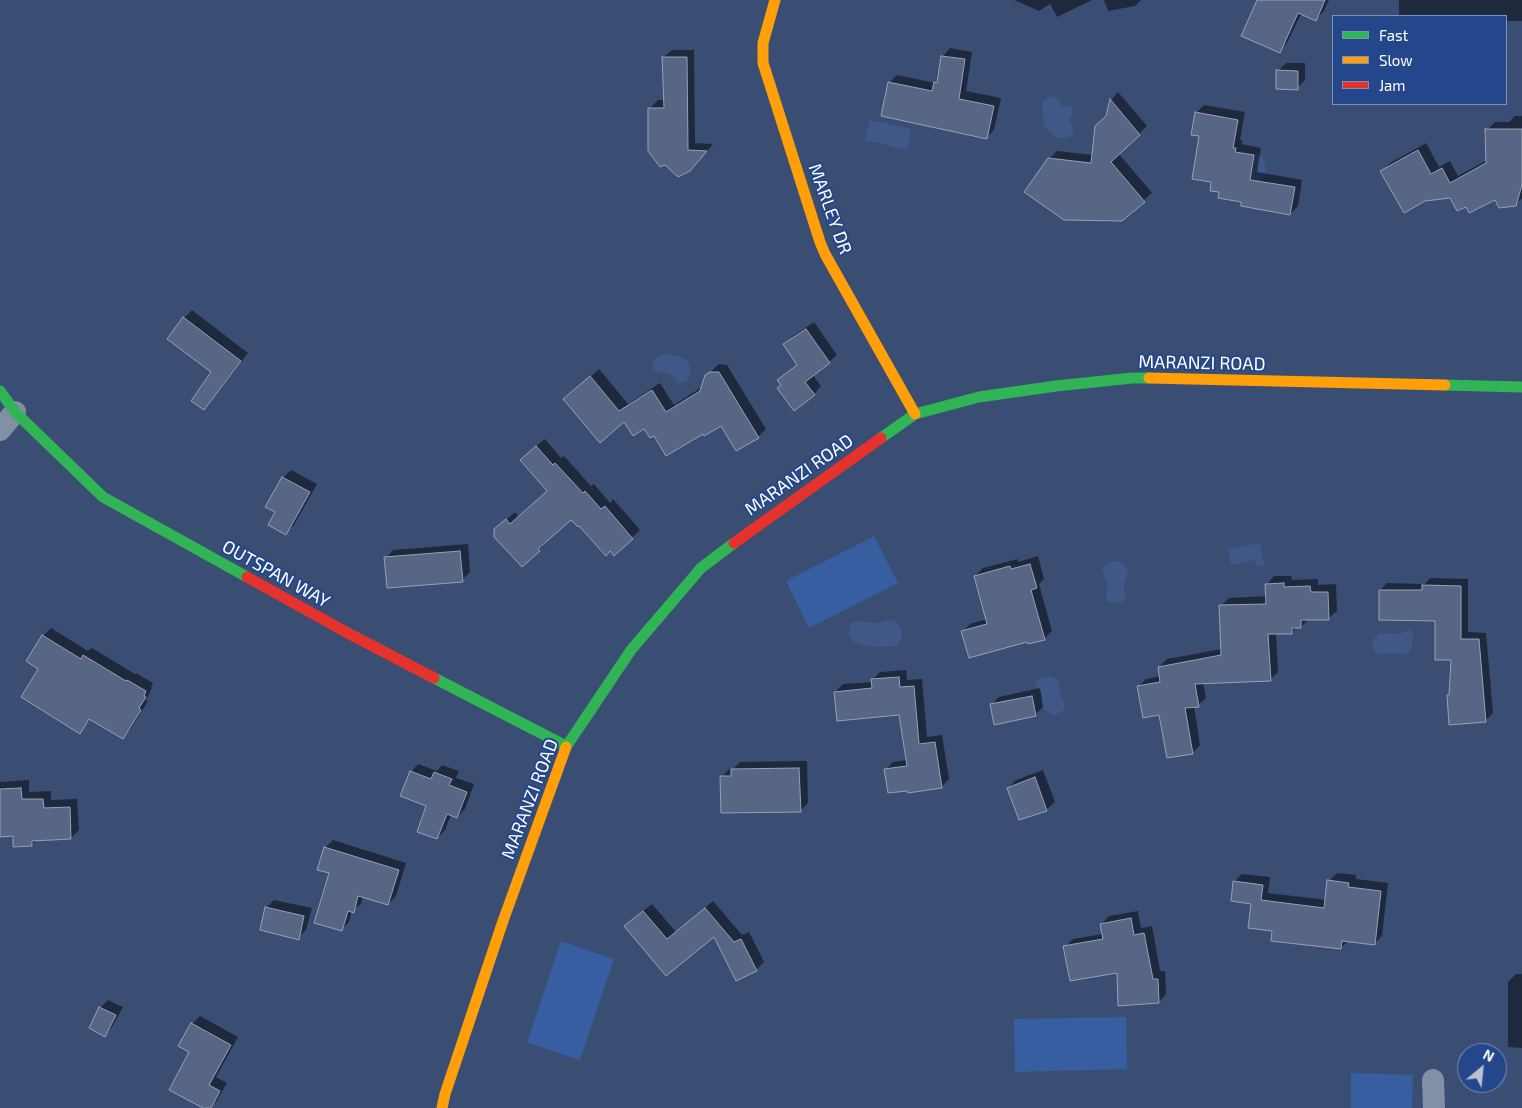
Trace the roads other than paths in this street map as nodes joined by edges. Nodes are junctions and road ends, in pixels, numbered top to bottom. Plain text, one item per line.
1 (775, 0) edge
2 (1522, 388) edge
3 (0, 391) edge
4 (15, 412) junction
5 (915, 414) junction
6 (0, 430) edge
7 (566, 746) junction
8 (1433, 1080) dead end
9 (442, 1108) edge
10 (1434, 1108) edge

1 - 5 street, MARLEY DR
2 - 5 street, MARANZI ROAD
3 - 4 street, OUTSPAN WAY
4 - 6 street
4 - 7 street, OUTSPAN WAY
5 - 7 street, MARANZI ROAD
7 - 9 street, MARANZI ROAD
8 - 10 street

